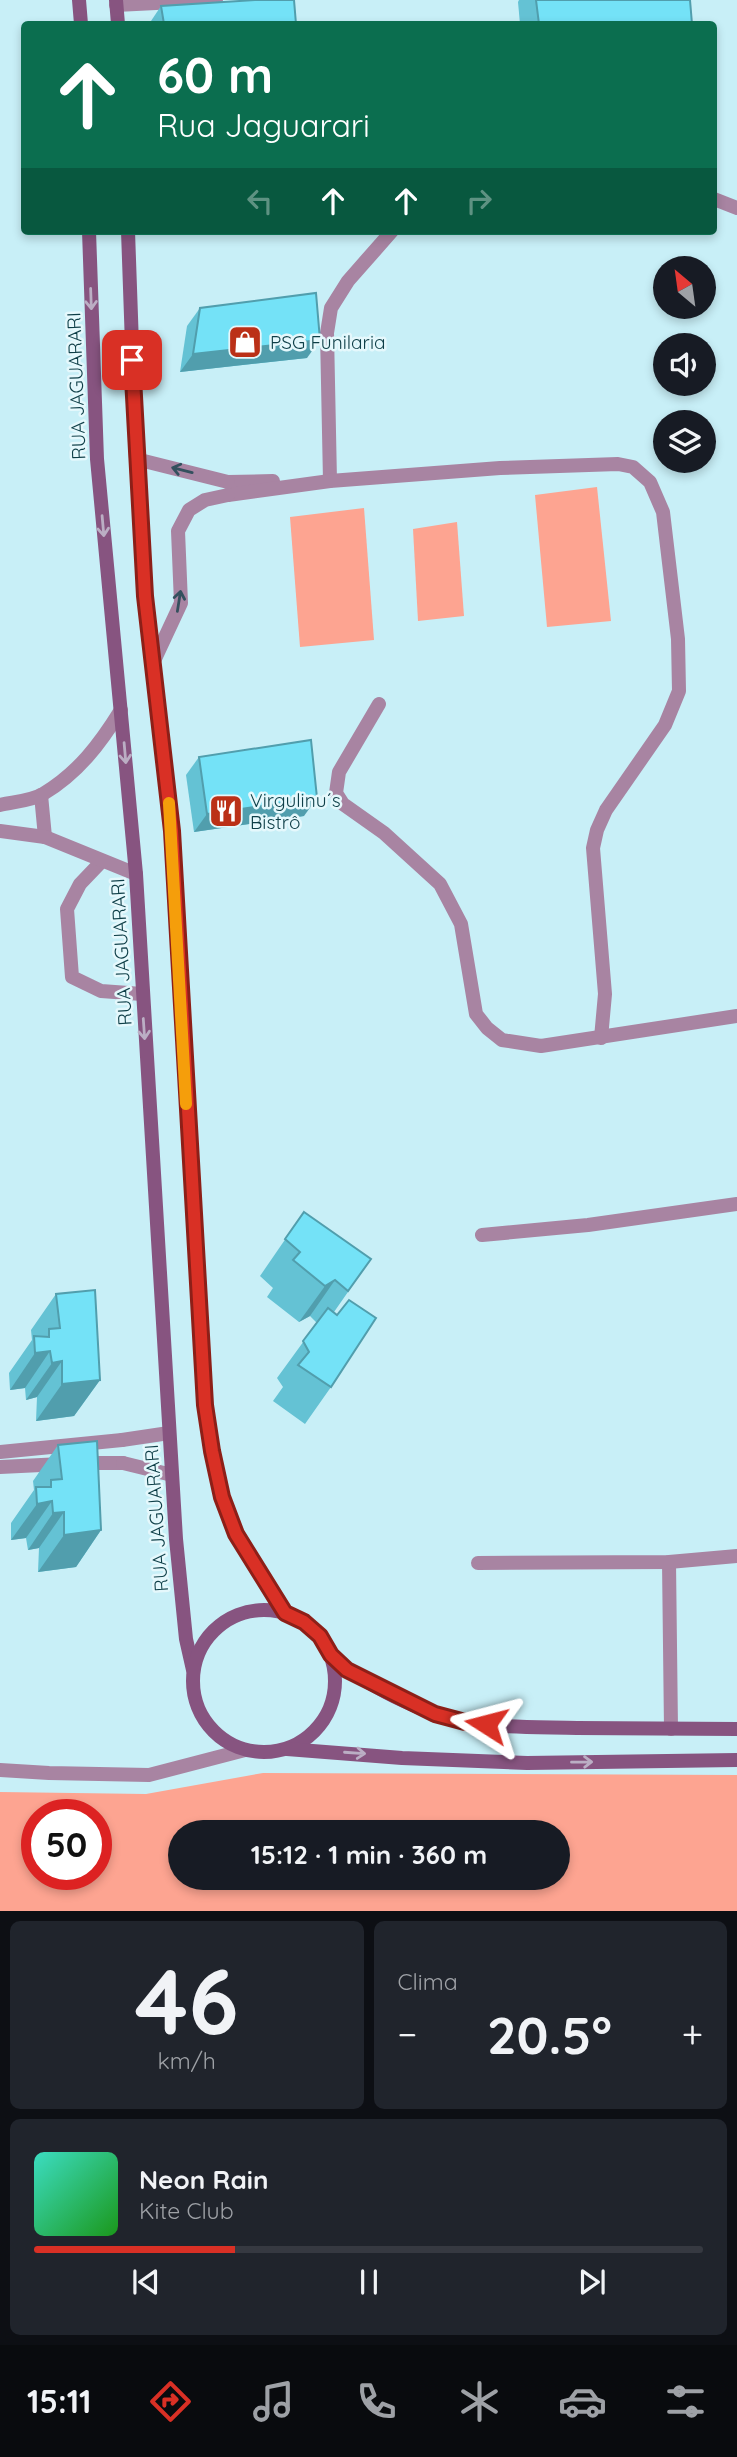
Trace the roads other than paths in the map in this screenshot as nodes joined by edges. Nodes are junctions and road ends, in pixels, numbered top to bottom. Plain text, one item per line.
1 (70, 0) edge
2 (79, 0) edge
3 (216, 0) edge
4 (157, 2) edge
5 (116, 3) edge
6 (80, 21) edge
7 (81, 21) edge
8 (118, 21) edge
9 (717, 200) edge
10 (737, 208) edge
11 (89, 235) edge
12 (128, 235) edge
13 (388, 235) edge
14 (136, 459) junction
15 (330, 481) junction
16 (228, 489) junction
17 (153, 663) junction
18 (379, 704) dead end
19 (121, 710) junction
20 (41, 795) junction
21 (0, 805) edge
22 (0, 831) edge
23 (45, 837) junction
24 (102, 861) junction
25 (136, 874) junction
26 (142, 994) junction
27 (737, 1016) edge
28 (601, 1038) junction
29 (737, 1204) edge
30 (482, 1236) dead end
31 (169, 1433) junction
32 (0, 1452) edge
33 (0, 1467) edge
34 (172, 1475) junction
35 (737, 1556) edge
36 (478, 1563) dead end
37 (669, 1563) junction
38 (285, 1613) junction
39 (331, 1655) junction
40 (193, 1670) junction
41 (671, 1729) junction
42 (737, 1729) edge
43 (287, 1749) junction
44 (245, 1750) junction
45 (737, 1760) edge
46 (0, 1770) edge

1 - 6 street
2 - 7 main road
3 - 4 street
4 - 5 street
5 - 8 main road
9 - 10 street
11 -> 19 main road, RUA JAGUARARI
12 - 14 main road
13 - 15 street
16 -> 14 street
14 - 17 main road
15 - 16 street
15 - 28 street
17 -> 16 street
17 - 38 main road
18 - 28 street
19 - 20 street
19 -> 25 main road, RUA JAGUARARI
20 - 21 street
20 - 23 street
22 - 23 street
23 - 24 street
24 - 25 street
24 - 26 street
25 - 26 main road, RUA JAGUARARI
26 -> 31 main road, RUA JAGUARARI
27 - 28 street
29 - 30 street
31 - 32 street
31 - 34 main road, RUA JAGUARARI
33 - 34 street
34 - 40 main road, RUA JAGUARARI
35 - 37 street
36 - 37 street
37 - 41 street
38 - 39 main road
38 - 40 main road
39 - 41 main road
39 - 43 main road
40 - 44 main road
41 - 42 main road
43 - 44 main road
43 -> 45 main road
44 - 46 street

